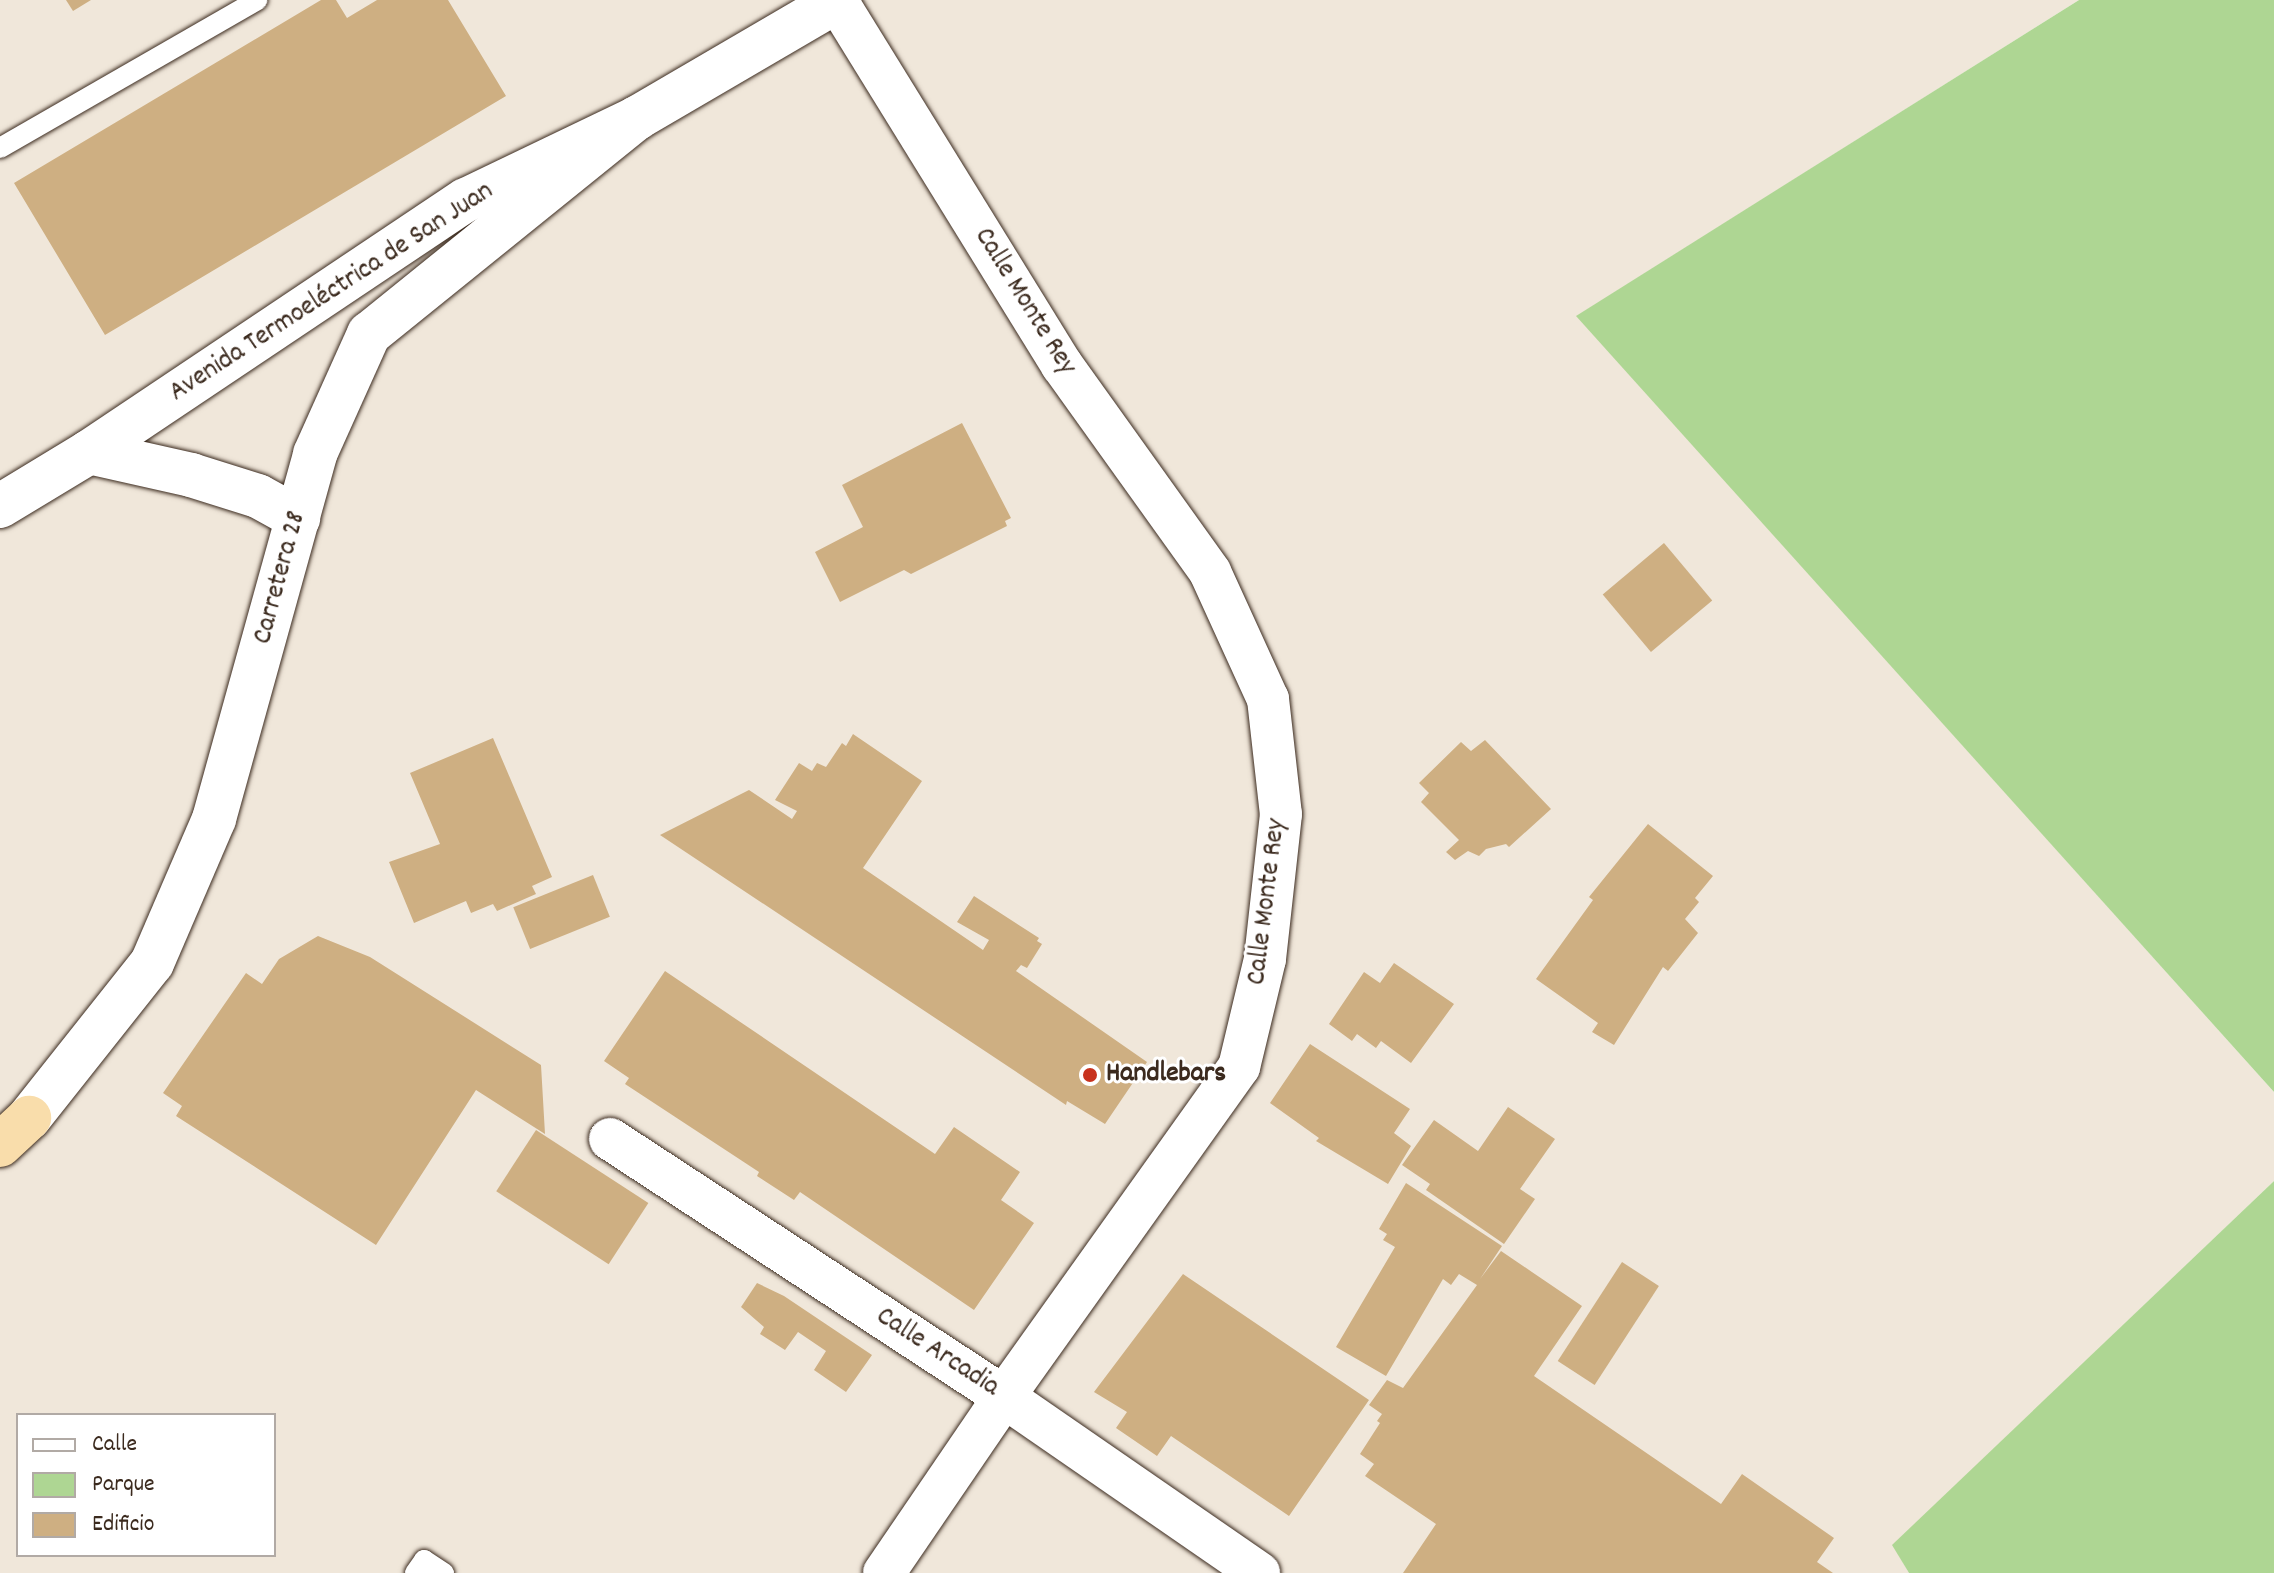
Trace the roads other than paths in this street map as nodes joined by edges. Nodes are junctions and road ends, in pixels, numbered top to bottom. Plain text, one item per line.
1 (257, 0) edge
2 (838, 0) edge
3 (637, 118) junction
4 (0, 148) edge
5 (89, 452) junction
6 (0, 506) edge
7 (298, 518) junction
8 (14, 1132) edge
9 (610, 1139) dead end
10 (1004, 1397) junction
11 (415, 1573) edge
12 (444, 1573) edge
13 (884, 1573) edge
14 (1259, 1573) edge

1 - 4 lane
2 - 3 street, Avenida Termoeléctrica de San Juan
2 - 10 street, Calle Monte Rey
3 - 5 street, Avenida Termoeléctrica de San Juan
3 - 7 street, Carretera 28
5 - 6 street, Avenida Termoeléctrica de San Juan
5 - 7 street
7 - 8 street, Carretera 28
9 - 10 street, Calle Arcadia
10 - 13 street, Calle Monte Rey
10 - 14 street, Calle Arcadia
11 - 12 lane

